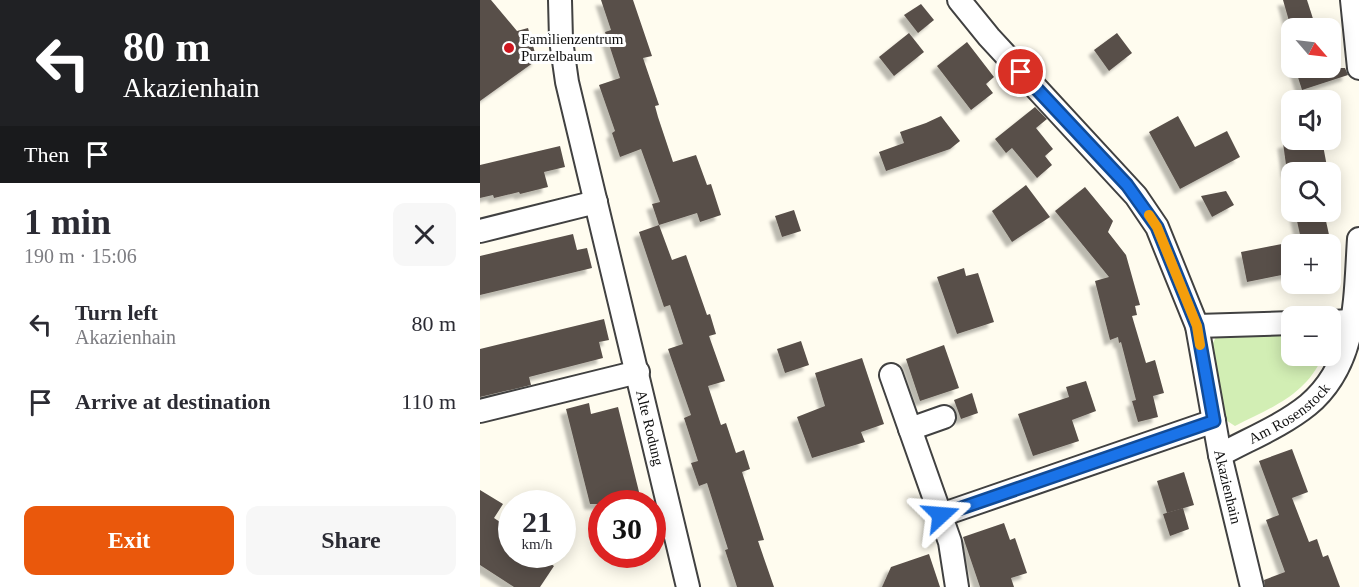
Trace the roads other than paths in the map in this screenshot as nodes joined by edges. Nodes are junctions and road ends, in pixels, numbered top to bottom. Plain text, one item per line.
1 (560, 0) edge
2 (959, 0) edge
3 (1352, 0) edge
4 (1359, 68) edge
5 (596, 202) junction
6 (480, 231) edge
7 (1359, 239) edge
8 (1341, 322) edge
9 (1281, 323) edge
10 (1197, 326) junction
11 (1341, 360) edge
12 (1338, 366) edge
13 (638, 372) junction
14 (891, 375) dead end
15 (480, 411) edge
16 (944, 417) dead end
17 (1214, 421) junction
18 (910, 429) junction
19 (1220, 455) junction
20 (941, 515) junction
21 (688, 587) edge
22 (957, 587) edge
23 (1252, 587) edge

1 - 5 street, Alte Rodung
2 - 10 street, Akazienhain
3 - 4 street
5 - 6 street
5 - 13 street, Alte Rodung
7 - 8 street, Am Rosenstock
8 - 11 street, Am Rosenstock
9 - 10 street
10 - 17 street, Akazienhain
12 - 19 street, Am Rosenstock
13 - 15 street, Alte Rodung
13 - 21 street, Alte Rodung
14 - 18 street
16 - 18 street
17 - 19 street, Akazienhain
17 - 20 street
18 - 20 street
19 - 23 street, Akazienhain
20 - 22 street

